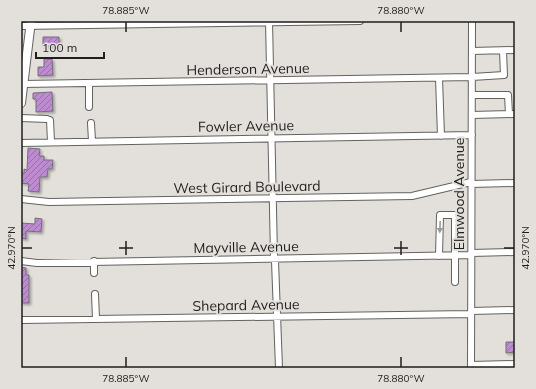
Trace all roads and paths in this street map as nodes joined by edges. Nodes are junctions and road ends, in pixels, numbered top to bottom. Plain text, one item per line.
1 (360, 21) edge
2 (472, 21) edge
3 (269, 22) edge
4 (31, 24) edge
5 (21, 26) edge
6 (515, 50) edge
7 (472, 51) junction
8 (504, 51) junction
9 (472, 77) junction
10 (439, 78) junction
11 (270, 80) junction
12 (89, 83) junction
13 (22, 87) edge
14 (472, 95) junction
15 (21, 103) edge
16 (89, 108) dead end
17 (512, 114) edge
18 (472, 115) junction
19 (21, 118) edge
20 (91, 123) dead end
21 (472, 135) junction
22 (441, 136) junction
23 (272, 138) junction
24 (92, 141) junction
25 (51, 142) junction
26 (21, 143) edge
27 (471, 183) junction
28 (515, 183) edge
29 (273, 198) junction
30 (21, 199) edge
31 (515, 252) edge
32 (471, 254) junction
33 (439, 256) junction
34 (455, 256) junction
35 (274, 258) junction
36 (21, 261) edge
37 (94, 261) junction
38 (94, 272) dead end
39 (455, 282) dead end
40 (95, 294) dead end
41 (515, 310) edge
42 (471, 312) junction
43 (277, 317) junction
44 (96, 319) junction
45 (21, 320) edge
46 (515, 365) edge
47 (471, 366) edge
48 (279, 368) edge

1 - 3 street
2 - 7 street, Elmwood Avenue
3 - 4 street
3 - 11 street
4 - 5 street
4 - 13 main road
6 - 8 street
7 - 8 street
7 - 9 street, Elmwood Avenue
8 - 9 street, Henderson Avenue
9 - 10 street, Henderson Avenue
9 - 14 street, Elmwood Avenue
10 - 11 street, Henderson Avenue
10 - 22 street
11 - 12 street, Henderson Avenue
11 - 23 street
12 - 13 street, Henderson Avenue
12 - 16 street
13 - 15 main road
14 - 17 street
14 - 18 street, Elmwood Avenue
17 - 18 street
18 - 21 street, Elmwood Avenue
19 - 25 street
20 - 24 street
21 - 22 street, Fowler Avenue
21 - 27 street, Elmwood Avenue
22 - 23 street, Fowler Avenue
23 - 24 street, Fowler Avenue
23 - 29 street
24 - 25 street, Fowler Avenue
25 - 26 street, Fowler Avenue
27 - 28 street, West Girard Boulevard
27 - 29 street, West Girard Boulevard
27 - 32 street, Elmwood Avenue
29 - 30 street, West Girard Boulevard
29 - 35 street
31 - 32 street, Mayville Avenue
32 - 34 street, Mayville Avenue
32 - 42 street, Elmwood Avenue
33 - 34 street, Mayville Avenue
34 -> 33 street
33 - 35 street, Mayville Avenue
34 - 39 street
35 - 37 street, Mayville Avenue
35 - 43 street
36 - 37 street, Mayville Avenue
37 - 38 street
40 - 44 street
41 - 42 street, Shepard Avenue
42 - 43 street, Shepard Avenue
42 - 47 street, Elmwood Avenue
43 - 44 street, Shepard Avenue
43 - 48 street
44 - 45 street, Shepard Avenue
46 - 47 street

